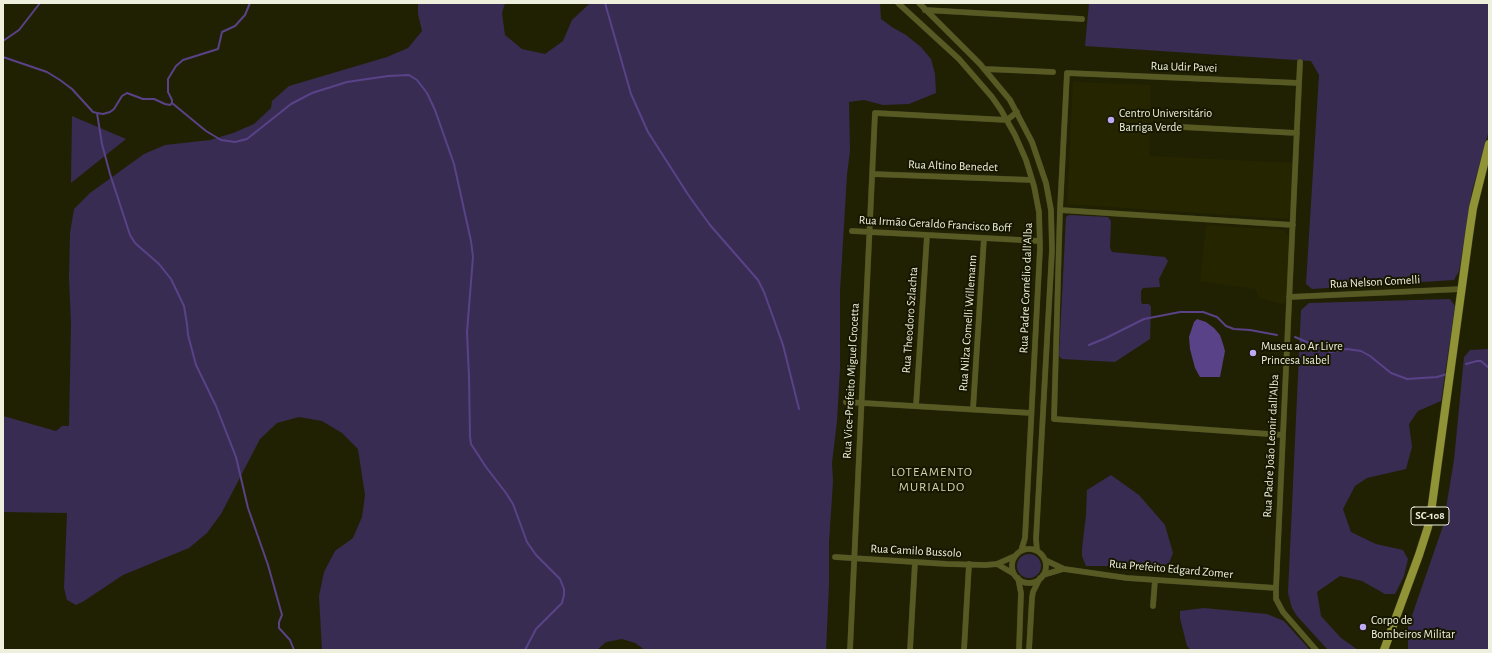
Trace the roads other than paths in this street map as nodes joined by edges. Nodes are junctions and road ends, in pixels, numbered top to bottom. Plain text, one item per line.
1 (898, 3) edge
2 (919, 3) edge
3 (925, 10) junction
4 (1082, 19) dead end
5 (1300, 62) dead end
6 (985, 69) junction
7 (1053, 72) dead end
8 (1299, 83) junction
9 (1017, 112) junction
10 (1007, 120) junction
11 (1162, 126) dead end
12 (1297, 133) junction
13 (1489, 144) edge
14 (872, 174) junction
15 (1032, 180) junction
16 (1060, 210) junction
17 (1293, 225) junction
18 (852, 231) dead end
19 (869, 232) junction
20 (926, 235) junction
21 (984, 238) junction
22 (1040, 241) junction
23 (1462, 289) junction
24 (1289, 297) junction
25 (846, 402) dead end
26 (861, 402) junction
27 (916, 406) junction
28 (973, 409) junction
29 (1032, 412) junction
30 (1283, 435) junction
31 (1037, 550) junction
32 (1021, 551) junction
33 (1015, 556) junction
34 (835, 557) dead end
35 (854, 558) junction
36 (1045, 560) junction
37 (915, 562) junction
38 (969, 564) junction
39 (997, 564) junction
40 (1064, 569) junction
41 (1016, 577) junction
42 (1041, 577) junction
43 (1155, 580) junction
44 (1276, 588) junction
45 (1153, 606) dead end
46 (850, 650) edge
47 (910, 650) edge
48 (964, 650) edge
49 (1019, 650) edge
50 (1029, 650) edge
51 (1316, 650) edge
52 (1384, 650) edge

1 - 10 street, Rua Padre Cornélio dall'Alba
2 - 3 street, Rua Padre Cornélio dall'Alba
3 - 4 street
3 - 6 street, Rua Padre Cornélio dall'Alba
5 - 8 street, Rua Padre João Leonir dall'Alba
6 - 7 street
6 - 9 street, Rua Padre Cornélio dall'Alba
8 - 12 street, Rua Padre João Leonir dall'Alba
8 - 16 street, Rua Udir Pavei
9 - 10 street
9 - 31 street, Rua Padre Cornélio dall'Alba
10 - 14 street, Rua Vice-Prefeito Miguel Crocetta
10 - 15 street, Rua Padre Cornélio dall'Alba
11 - 12 street
12 - 17 street, Rua Padre João Leonir dall'Alba
13 - 23 main road, SC-108
14 - 15 street, Rua Altino Benedet
14 - 19 street, Rua Vice-Prefeito Miguel Crocetta
15 - 22 street, Rua Padre Cornélio dall'Alba
16 - 17 street
16 - 30 street
17 - 24 street, Rua Padre João Leonir dall'Alba
18 - 19 street, Rua Irmão Geraldo Francisco Boff
19 - 20 street, Rua Irmão Geraldo Francisco Boff
19 - 26 street, Rua Vice-Prefeito Miguel Crocetta
20 - 21 street, Rua Irmão Geraldo Francisco Boff
20 - 27 street, Rua Theodoro Szlachta
21 - 22 street, Rua Irmão Geraldo Francisco Boff
21 - 28 street, Rua Nilza Comelli Willemann
22 - 29 street, Rua Padre Cornélio dall'Alba
23 - 24 street, Rua Nelson Comelli
23 - 52 main road, SC-108
24 - 30 street, Rua Padre João Leonir dall'Alba
25 - 26 street
26 - 27 street
26 - 35 street, Rua Vice-Prefeito Miguel Crocetta
27 - 28 street
28 - 29 street
29 - 32 street, Rua Padre Cornélio dall'Alba
30 - 44 street, Rua Padre João Leonir dall'Alba
31 - 32 street
31 - 36 street
32 - 33 street
33 - 39 street, Rua Camilo Bussolo
33 - 41 street
34 - 35 street, Rua Camilo Bussolo
35 - 37 street, Rua Camilo Bussolo
35 - 46 street, Rua Vice-Prefeito Miguel Crocetta
36 - 40 street, Rua Prefeito Edgard Zomer
36 - 42 street
37 - 38 street, Rua Camilo Bussolo
37 - 47 street
38 - 39 street, Rua Camilo Bussolo
38 - 48 street
39 - 41 street
40 - 42 street, Rua Prefeito Edgard Zomer
40 - 43 street, Rua Prefeito Edgard Zomer
41 - 42 street
41 - 49 street
42 - 50 street
43 - 44 street, Rua Prefeito Edgard Zomer
43 - 45 street
44 - 51 street, Rua Padre João Leonir dall'Alba

